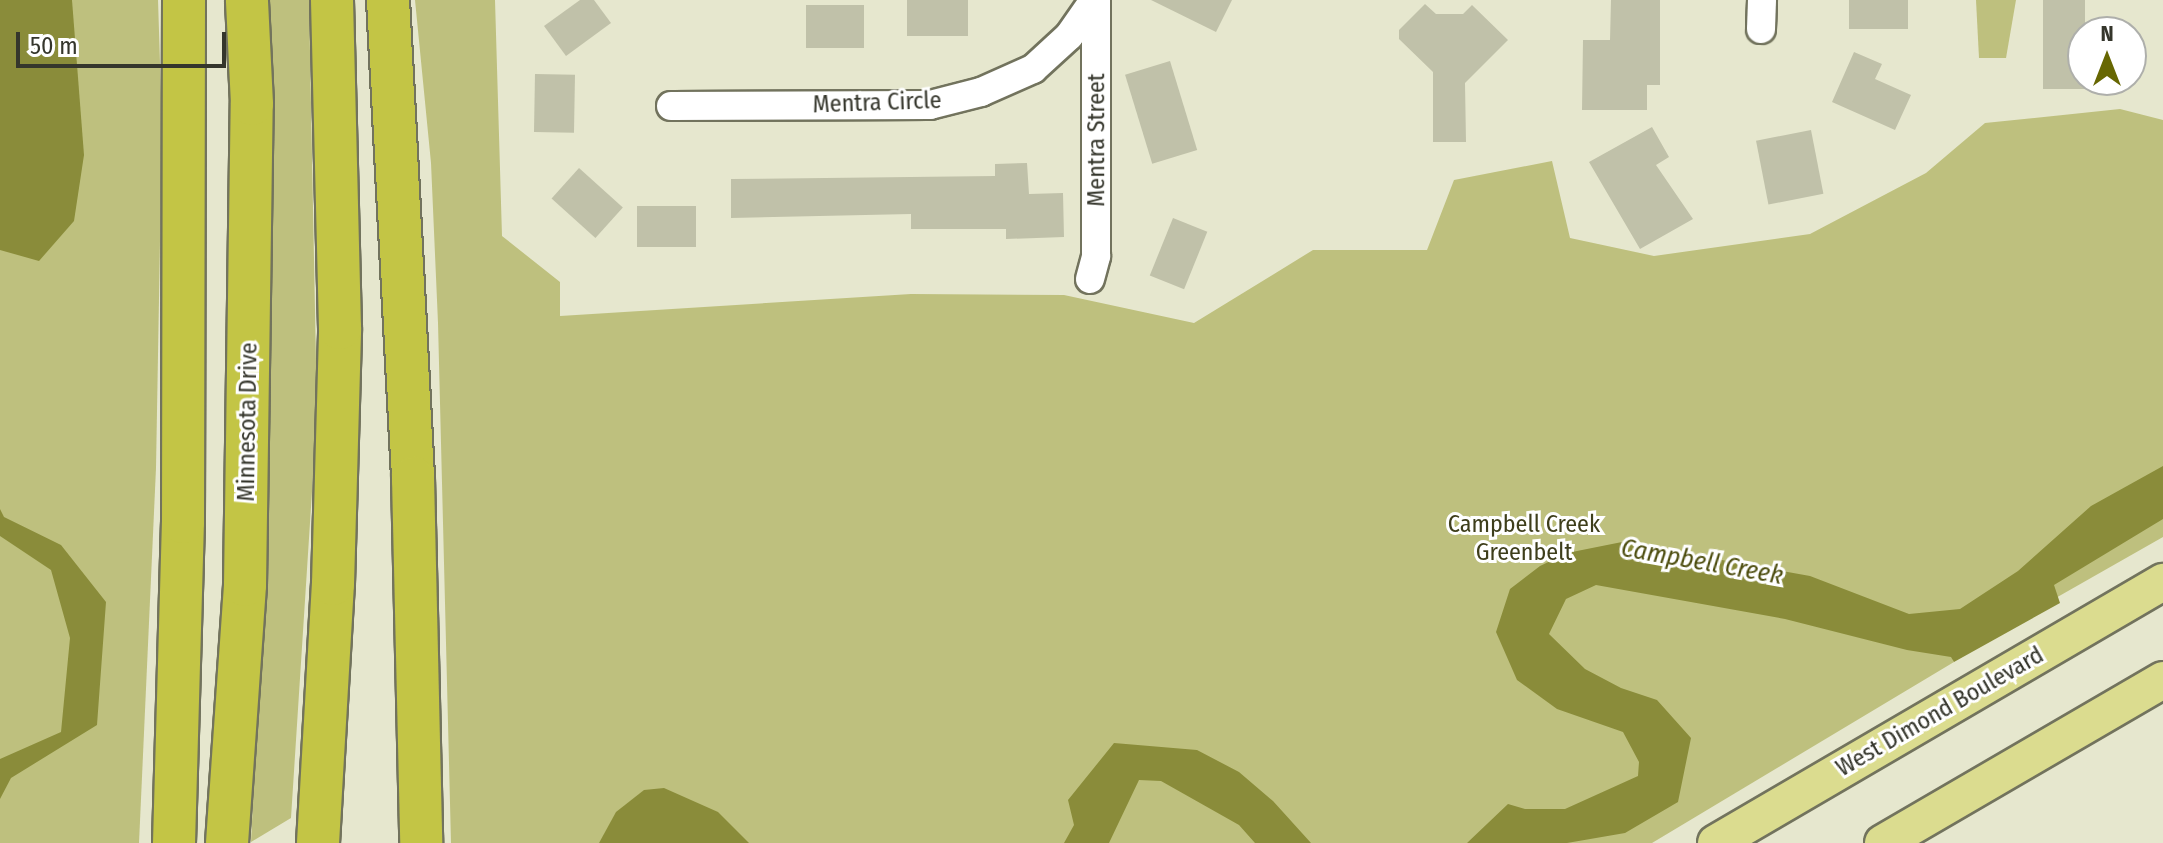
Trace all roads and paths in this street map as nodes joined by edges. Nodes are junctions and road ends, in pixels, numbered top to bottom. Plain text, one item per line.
1 (184, 0) edge
2 (247, 0) edge
3 (332, 0) edge
4 (388, 0) edge
5 (1095, 0) edge
6 (1762, 0) edge
7 (1761, 29) dead end
8 (671, 106) dead end
9 (1090, 279) dead end
10 (2163, 582) edge
11 (2163, 680) edge
12 (174, 836) edge
13 (227, 843) edge
14 (318, 843) edge
15 (421, 843) edge
16 (1716, 843) edge
17 (1883, 843) edge

1 - 12 highway
2 - 13 highway, Minnesota Drive
3 - 14 highway
4 - 15 highway
5 - 8 street, Mentra Circle
5 - 9 street, Mentra Street
6 - 7 street
10 - 16 main road, West Dimond Boulevard
11 - 17 main road

